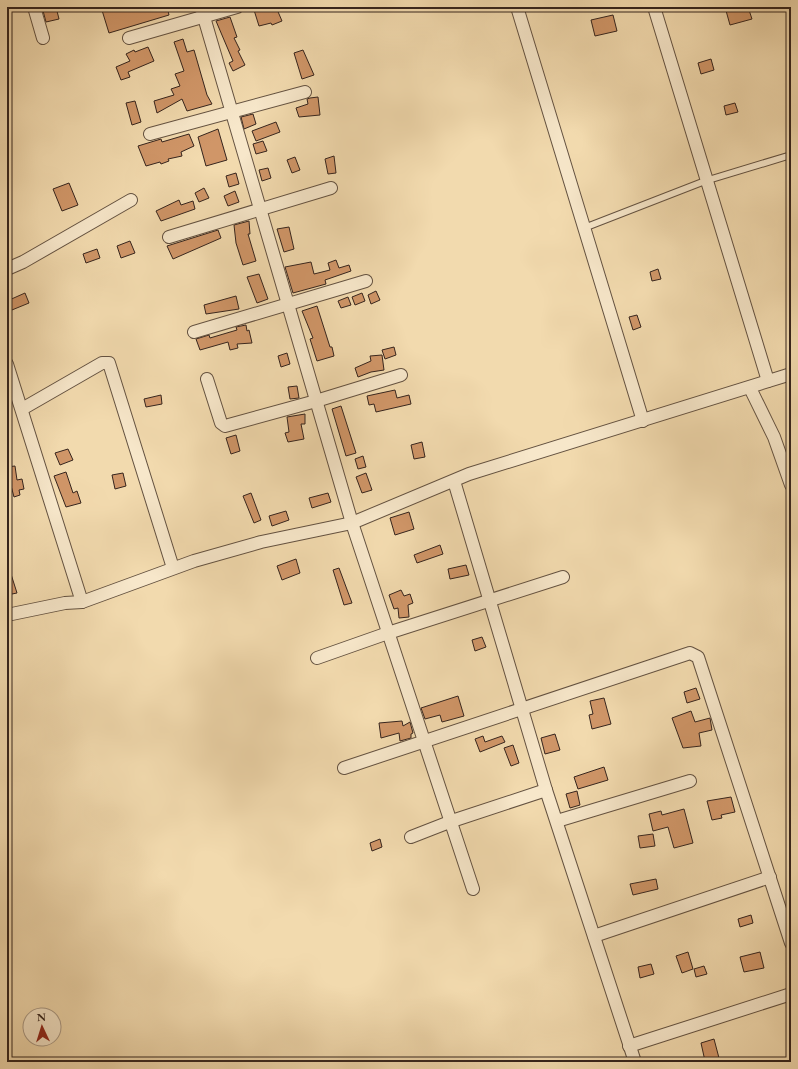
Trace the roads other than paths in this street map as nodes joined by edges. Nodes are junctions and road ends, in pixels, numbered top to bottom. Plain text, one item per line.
1 (34, 7) edge
2 (237, 7) edge
3 (517, 7) edge
4 (654, 7) edge
5 (202, 12) edge
6 (44, 38) dead end
7 (128, 38) dead end
8 (305, 92) dead end
9 (231, 112) junction
10 (150, 134) dead end
11 (791, 155) edge
12 (705, 181) junction
13 (331, 188) dead end
14 (131, 200) dead end
15 (260, 210) junction
16 (584, 228) junction
17 (169, 237) dead end
18 (7, 269) edge
19 (366, 281) dead end
20 (288, 306) junction
21 (194, 332) dead end
22 (7, 364) edge
23 (791, 374) edge
24 (401, 375) dead end
25 (208, 379) dead end
26 (768, 381) junction
27 (750, 388) junction
28 (316, 401) junction
29 (16, 403) edge
30 (643, 421) junction
31 (454, 481) junction
32 (791, 485) edge
33 (352, 524) junction
34 (173, 568) junction
35 (563, 577) dead end
36 (490, 601) junction
37 (82, 602) junction
38 (7, 615) edge
39 (388, 633) junction
40 (317, 658) dead end
41 (523, 709) junction
42 (424, 741) junction
43 (344, 768) dead end
44 (690, 781) dead end
45 (546, 790) junction
46 (452, 821) junction
47 (557, 821) junction
48 (411, 837) dead end
49 (770, 877) junction
50 (474, 889) dead end
51 (594, 936) junction
52 (791, 943) edge
53 (791, 994) edge
54 (629, 1046) junction
55 (635, 1062) edge

1 - 6 street
2 - 5 street
3 - 16 street
4 - 12 street
5 - 7 street
5 - 9 street
8 - 9 street
9 - 10 street
9 - 15 street
11 - 12 lane
12 - 16 lane
12 - 26 street
13 - 15 street
14 - 18 street
15 - 17 street
15 - 20 street
16 - 30 street
19 - 20 street
20 - 21 street
20 - 28 street
22 - 29 street
23 - 26 street
24 - 28 street
25 - 28 street
26 - 27 street
27 - 30 street
27 - 32 street
28 - 33 street
29 - 34 street
29 - 37 street
30 - 31 street
31 - 33 street
31 - 36 street
33 - 34 street
33 - 39 street
34 - 37 street
35 - 36 street
36 - 39 street
36 - 41 street
37 - 38 street
39 - 40 street
39 - 42 street
41 - 42 street
41 - 45 street
41 - 49 street
42 - 43 street
42 - 46 street
44 - 47 street
45 - 46 street
45 - 47 street
46 - 48 street
46 - 50 street
47 - 51 street
49 - 51 street
49 - 52 street
51 - 54 street
53 - 54 street
54 - 55 street

